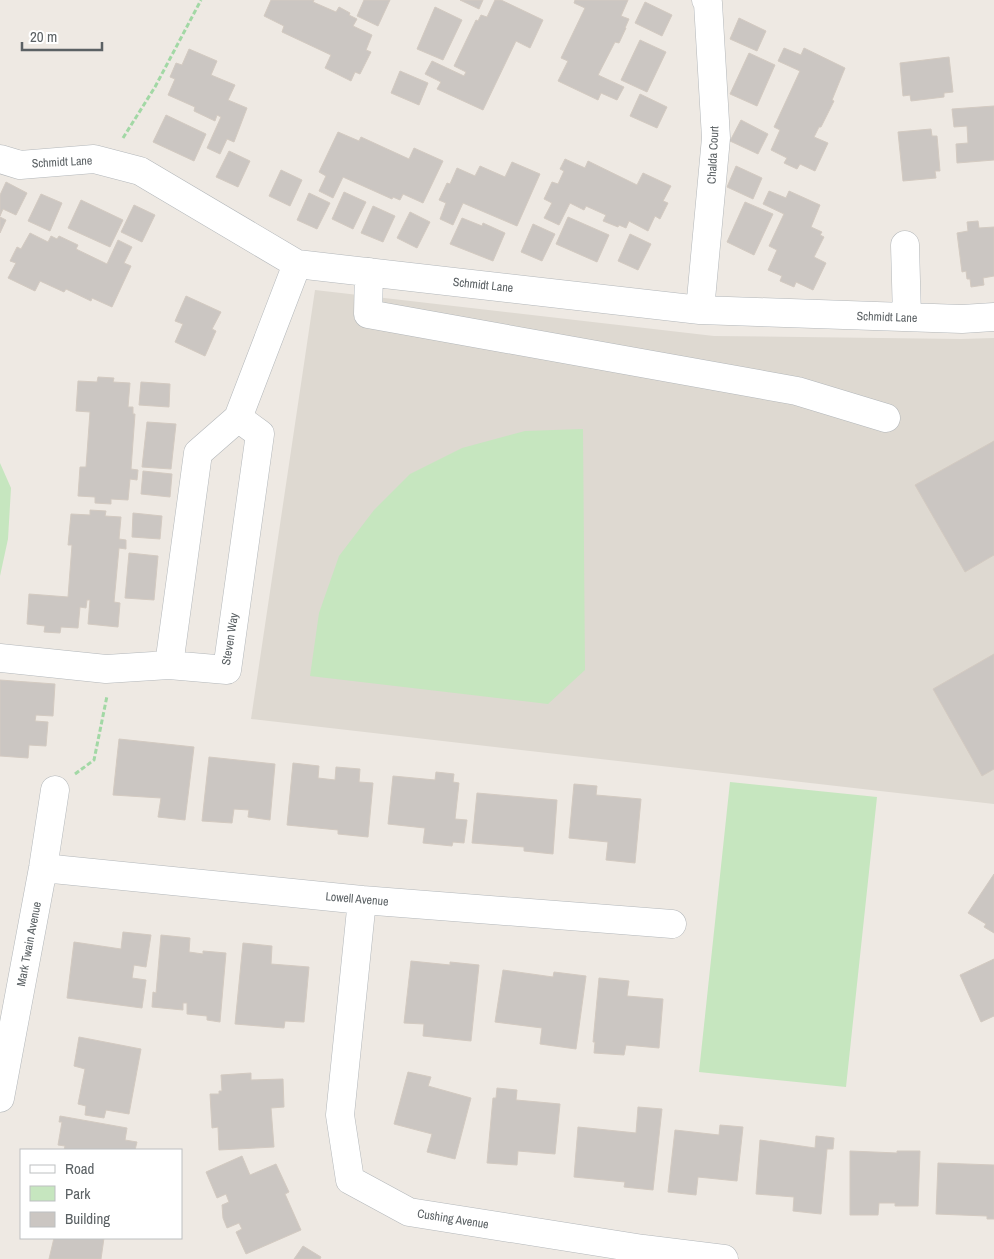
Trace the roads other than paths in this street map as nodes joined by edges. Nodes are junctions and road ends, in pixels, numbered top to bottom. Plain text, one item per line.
1 (706, 0) edge
2 (0, 160) edge
3 (906, 245) dead end
4 (297, 264) junction
5 (369, 272) junction
6 (700, 310) junction
7 (907, 317) junction
8 (994, 317) edge
9 (238, 418) junction
10 (886, 418) dead end
11 (0, 658) edge
12 (169, 665) junction
13 (55, 790) road end
14 (43, 868) junction
15 (362, 900) junction
16 (672, 924) dead end
17 (0, 1098) edge
18 (724, 1259) edge

1 - 6 street, Chalda Court
2 - 4 street, Schmidt Lane
3 - 7 street
4 - 5 street, Schmidt Lane
4 - 9 street
5 - 6 street, Schmidt Lane
5 - 10 street
6 - 7 street, Schmidt Lane
7 - 8 street, Schmidt Lane
9 - 12 street
9 - 12 street, Steven Way
11 - 12 street
13 - 14 street, Mark Twain Avenue
14 - 15 street, Lowell Avenue
14 - 17 street, Mark Twain Avenue
15 - 16 street, Lowell Avenue
15 - 18 street, Cushing Avenue

